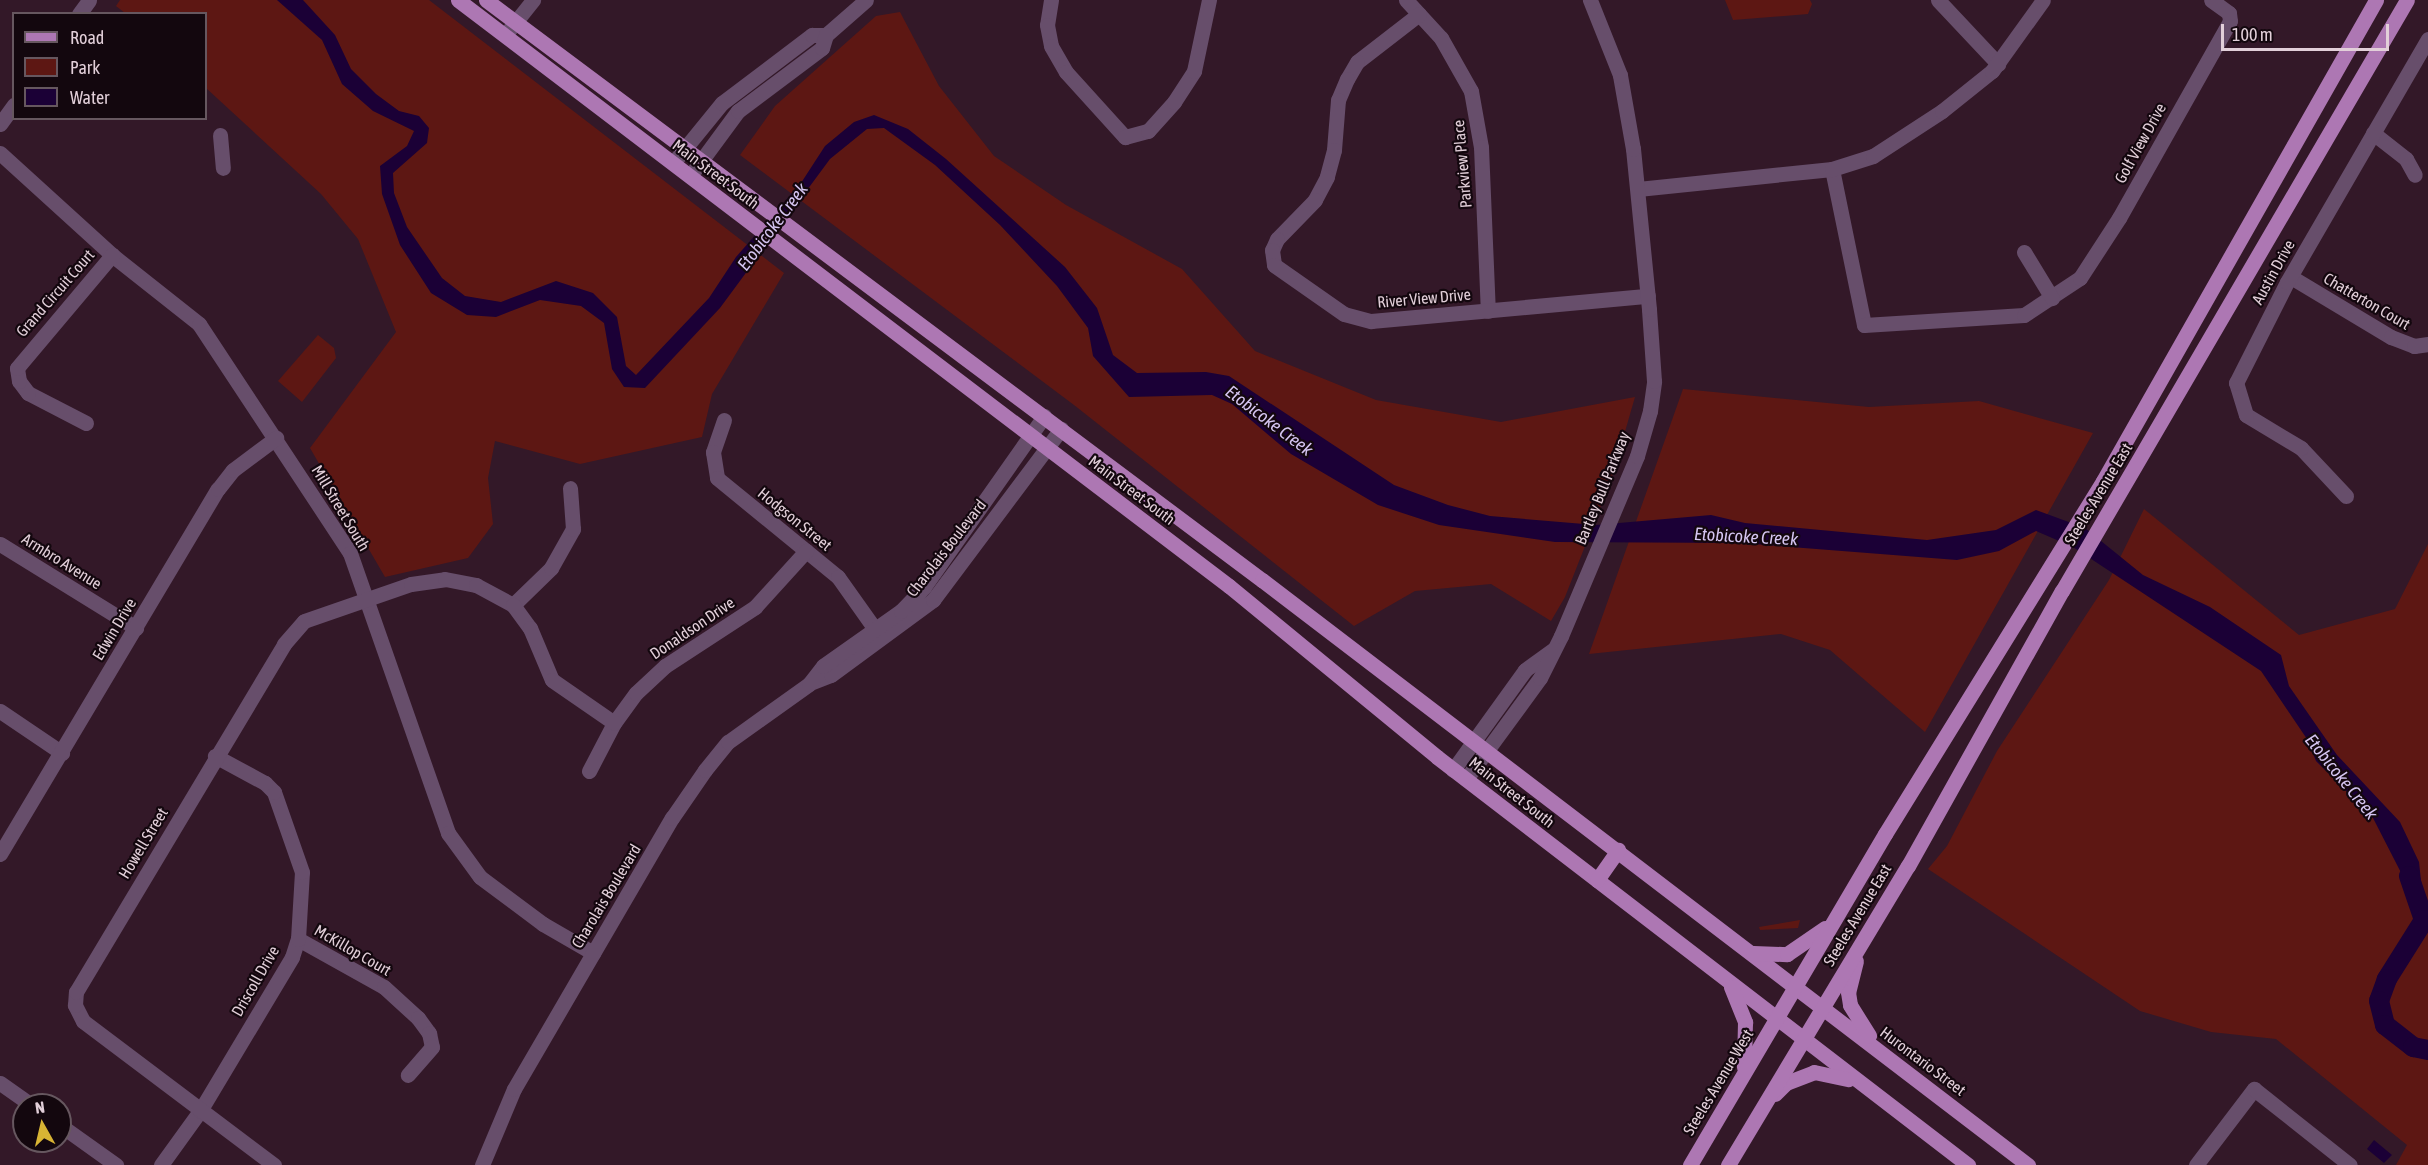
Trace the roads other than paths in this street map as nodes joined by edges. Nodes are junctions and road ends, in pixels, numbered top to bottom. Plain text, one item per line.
1 (458, 0) edge
2 (486, 0) edge
3 (532, 0) edge
4 (866, 0) edge
5 (1051, 0) edge
6 (1209, 0) edge
7 (1406, 0) edge
8 (1590, 0) edge
9 (1938, 0) edge
10 (2043, 0) edge
11 (2211, 0) edge
12 (2376, 0) edge
13 (2407, 0) edge
14 (1419, 14) junction
15 (515, 23) junction
16 (826, 35) junction
17 (505, 36) junction
18 (2428, 39) edge
19 (1998, 64) junction
20 (12, 108) edge
21 (0, 124) edge
22 (2373, 133) junction
23 (219, 135) dead end
24 (684, 149) junction
25 (0, 153) edge
26 (701, 161) junction
27 (672, 163) junction
28 (223, 168) dead end
29 (1832, 170) junction
30 (2415, 174) dead end
31 (690, 176) junction
32 (1638, 189) junction
33 (2024, 252) dead end
34 (112, 255) junction
35 (2291, 277) junction
36 (1648, 296) junction
37 (2052, 298) junction
38 (1488, 311) junction
39 (2428, 344) edge
40 (1044, 416) junction
41 (724, 420) dead end
42 (86, 423) dead end
43 (1061, 429) junction
44 (1030, 436) junction
45 (276, 438) junction
46 (1047, 448) junction
47 (570, 488) dead end
48 (2346, 496) dead end
49 (0, 544) edge
50 (806, 551) junction
51 (367, 599) junction
52 (513, 604) junction
53 (136, 628) junction
54 (878, 634) junction
55 (1553, 650) junction
56 (0, 711) edge
57 (614, 723) junction
58 (1474, 740) junction
59 (1487, 750) junction
60 (62, 753) junction
61 (215, 756) junction
62 (1453, 770) junction
63 (589, 771) dead end
64 (1466, 779) junction
65 (1618, 850) junction
66 (0, 854) edge
67 (1597, 880) junction
68 (1834, 921) junction
69 (298, 939) junction
70 (1861, 944) junction
71 (593, 953) junction
72 (1750, 953) junction
73 (1725, 980) junction
74 (1795, 986) junction
75 (1823, 1007) junction
76 (1776, 1018) junction
77 (1803, 1039) junction
78 (1884, 1054) junction
79 (1744, 1073) junction
80 (408, 1075) dead end
81 (0, 1083) edge
82 (1867, 1088) junction
83 (14, 1093) edge
84 (1763, 1105) junction
85 (200, 1111) junction
86 (72, 1134) edge
87 (116, 1165) edge
88 (161, 1165) edge
89 (274, 1165) edge
90 (482, 1165) edge
91 (1690, 1165) edge
92 (1728, 1165) edge
93 (1968, 1165) edge
94 (2028, 1165) edge
95 (2196, 1165) edge
96 (2350, 1165) edge

1 - 17 main road, Main Street South
2 - 15 main road, Main Street South
3 - 15 street
4 - 16 street
5 - 6 street
7 - 14 street, Parkview Place
8 - 32 street, Bartley Bull Parkway
9 - 19 street
10 - 19 street
11 - 37 street, Golf View Drive
12 - 68 main road, Steeles Avenue East
13 - 70 main road, Steeles Avenue East
14 - 38 street, Parkview Place
14 - 38 street, River View Drive
15 - 17 street
15 - 24 main road, Main Street South
16 - 24 street
16 - 26 street
17 - 27 main road, Main Street South
18 - 22 street, Austin Drive
19 - 29 street
20 - 21 street
22 - 30 street
22 - 35 street, Austin Drive
23 - 28 street
24 - 26 main road, Main Street South
24 - 27 street
25 - 34 street, Mill Street South
26 - 31 street
26 - 40 main road, Main Street South
27 - 31 main road, Main Street South
29 - 32 street
29 - 37 street, Golf View Drive
31 - 44 main road, Main Street South
32 - 36 street, Bartley Bull Parkway
33 - 37 street
34 - 42 street, Grand Circuit Court
34 - 45 street, Mill Street South
35 - 39 street, Chatterton Court
35 - 48 street, Austin Drive
36 - 38 street, River View Drive
36 - 55 street, Bartley Bull Parkway
40 - 43 main road, Main Street South
40 - 44 street, Charolais Boulevard
41 - 50 street, Hodgson Street
43 - 46 street, Charolais Boulevard
43 - 58 main road, Main Street South
44 - 46 main road, Main Street South
44 - 54 street, Charolais Boulevard
45 - 51 street, Mill Street South
45 - 53 street, Edwin Drive
46 - 54 street, Charolais Boulevard
46 - 62 main road, Main Street South
47 - 52 street
49 - 53 street, Armbro Avenue
50 - 54 street, Hodgson Street
50 - 57 street, Donaldson Drive
51 - 52 street, Howell Street
51 - 61 street, Howell Street
51 - 71 street, Mill Street South
52 - 57 street
53 - 60 street, Edwin Drive
54 - 71 street, Charolais Boulevard
55 - 58 street
55 - 59 street, Bartley Bull Parkway
56 - 60 street
57 - 63 street, Donaldson Drive
58 - 59 main road, Main Street South
58 - 62 street
59 - 64 street, Bartley Bull Parkway
59 - 65 main road, Main Street South
60 - 66 street, Edwin Drive
61 - 69 street, Driscoll Drive
61 - 85 street, Howell Street
62 - 64 main road, Main Street South
64 - 67 main road, Main Street South
65 - 67 main road
65 - 72 main road, Main Street South
67 - 73 main road, Main Street South
68 - 72 main road
68 - 74 main road, Steeles Avenue East
69 - 80 street, McKillop Court
69 - 85 street, Driscoll Drive
70 - 75 main road, Steeles Avenue East
70 - 78 main road
71 - 90 street, Charolais Boulevard
72 - 74 main road, Main Street South
73 - 76 main road, Main Street South
73 - 79 main road
74 - 75 main road, Hurontario Street
74 - 76 main road, Steeles Avenue East
75 - 77 main road, Steeles Avenue East
75 - 78 main road, Hurontario Street
76 - 77 main road
76 - 79 main road, Steeles Avenue West
77 - 82 main road
77 - 84 main road
78 - 94 main road, Hurontario Street
79 - 91 main road, Steeles Avenue West
81 - 83 street
82 - 84 main road
82 - 93 main road
84 - 92 main road
85 - 88 street, Driscoll Drive
85 - 89 street, Howell Street
86 - 87 street
95 - 96 street

